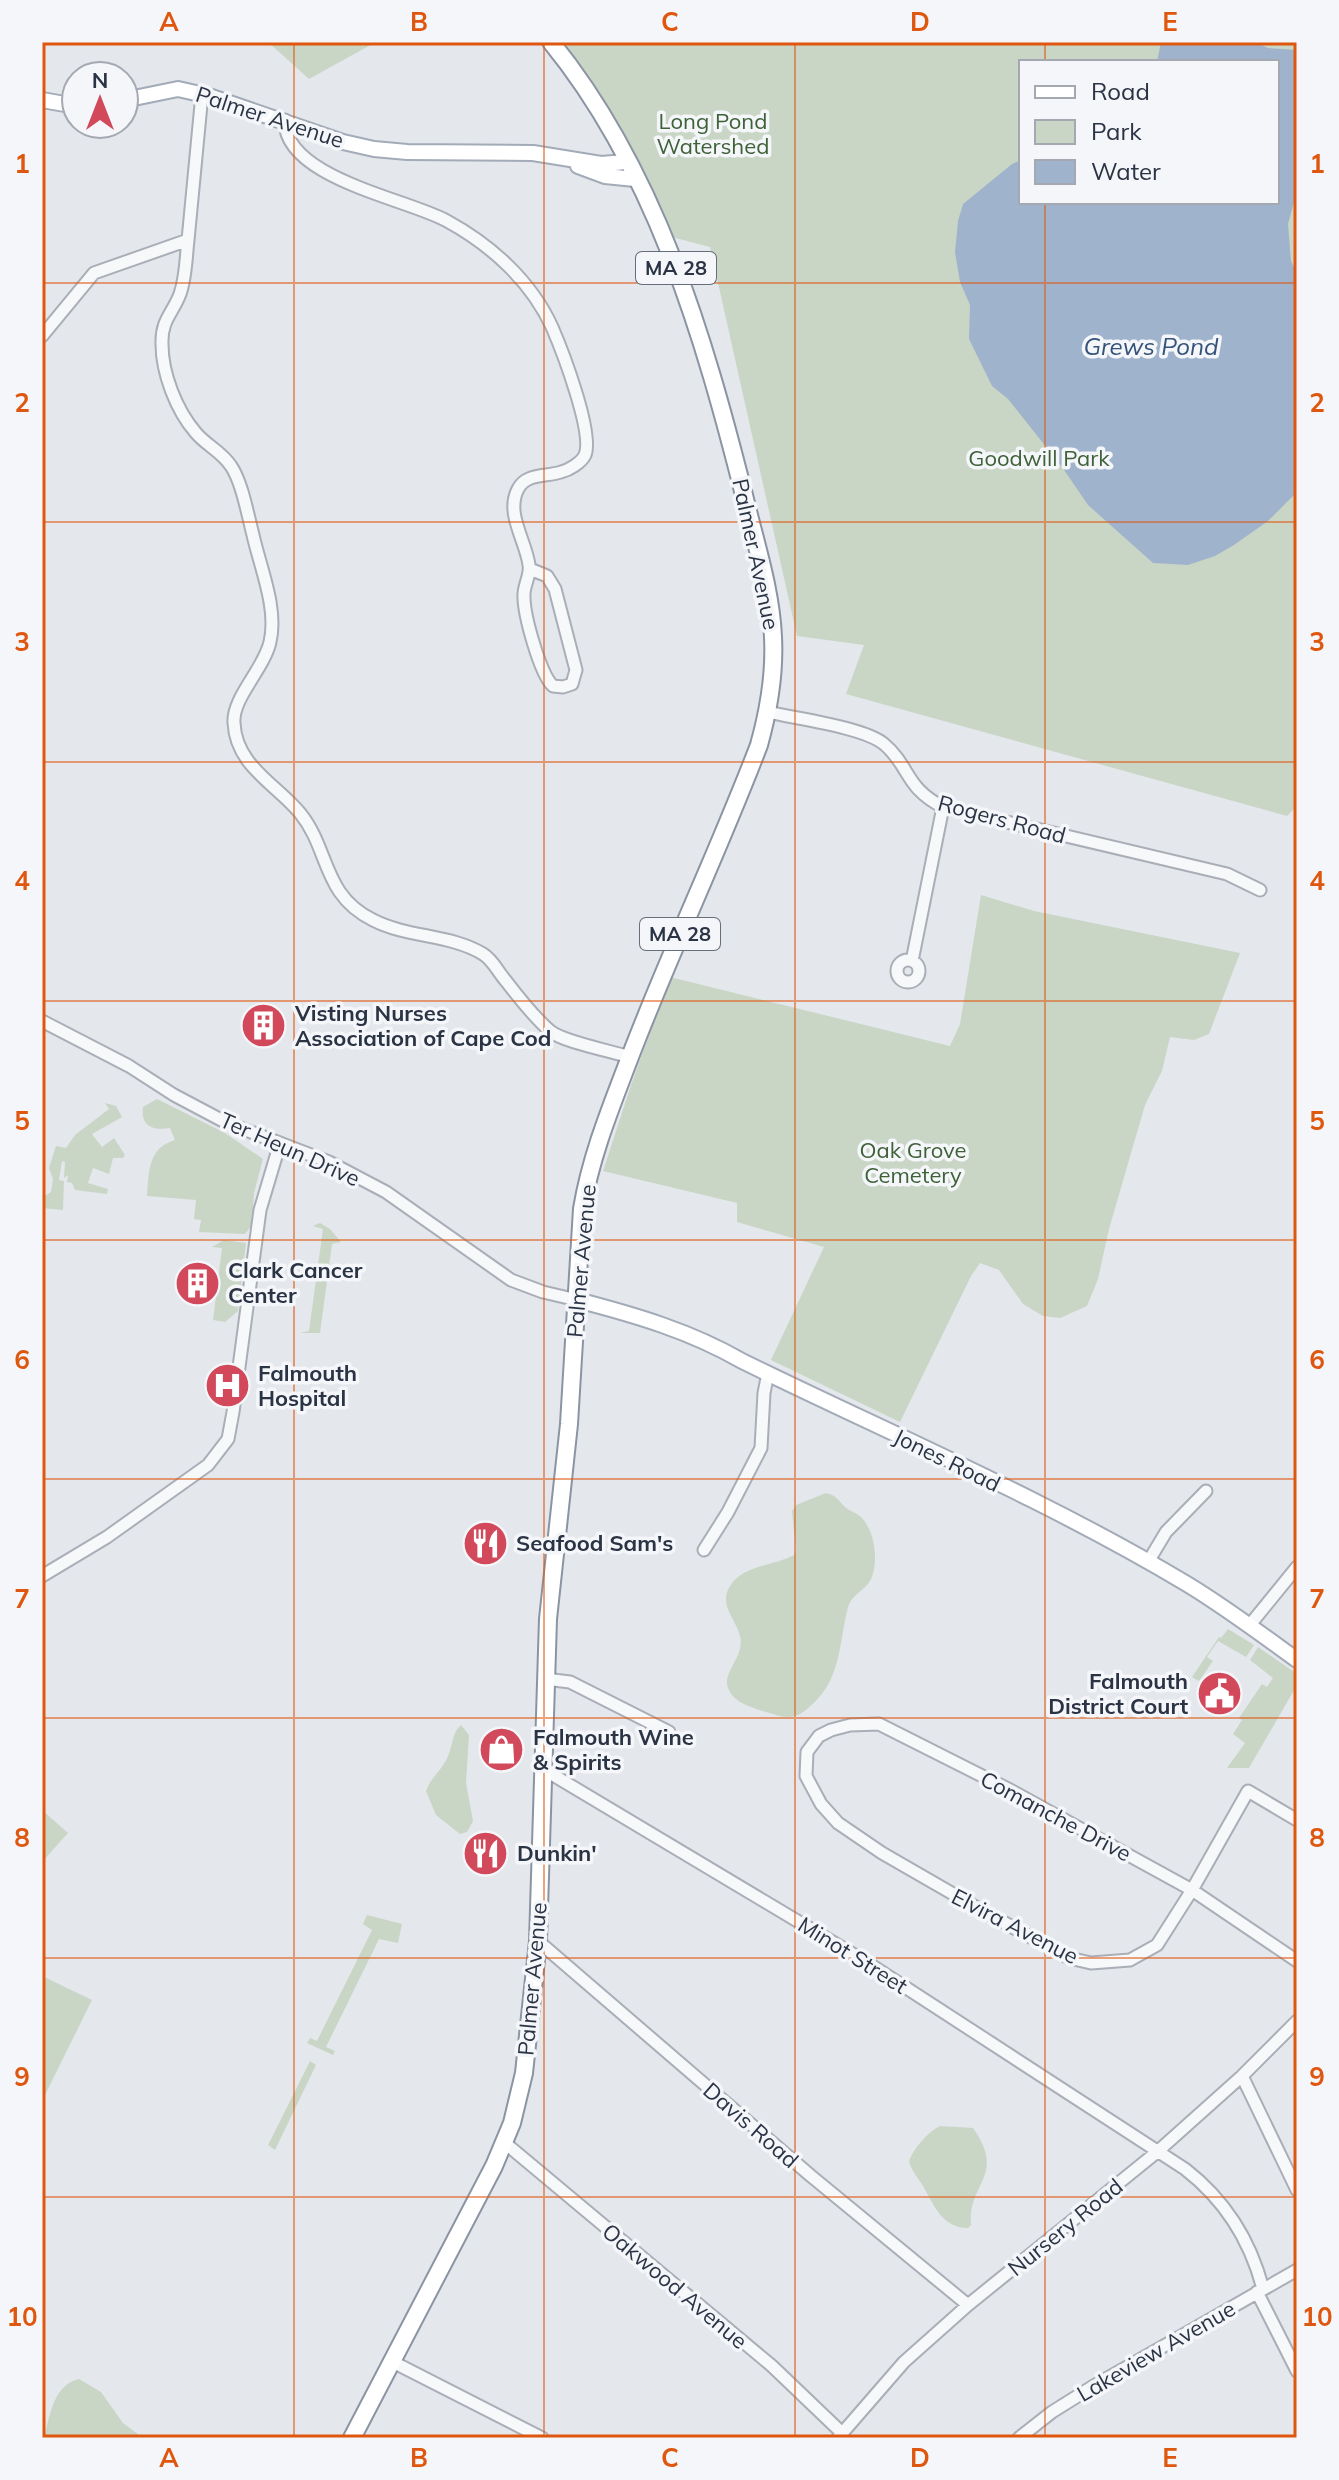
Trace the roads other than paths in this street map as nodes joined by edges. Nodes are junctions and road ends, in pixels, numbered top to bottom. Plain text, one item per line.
1 (551, 42) edge
2 (202, 94) junction
3 (140, 97) edge
4 (285, 120) junction
5 (560, 156) junction
6 (626, 162) junction
7 (635, 179) junction
8 (188, 240) junction
9 (42, 336) edge
10 (530, 569) junction
11 (768, 712) junction
12 (943, 807) junction
13 (1260, 890) dead end
14 (912, 961) dead end
15 (42, 1021) edge
16 (630, 1057) junction
17 (280, 1143) junction
18 (577, 1300) junction
19 (768, 1373) junction
20 (1206, 1491) dead end
21 (704, 1550) dead end
22 (1148, 1562) junction
23 (1297, 1567) edge
24 (42, 1576) edge
25 (1249, 1626) junction
26 (1297, 1660) edge
27 (545, 1679) junction
28 (669, 1732) dead end
29 (807, 1752) joint
30 (543, 1769) junction
31 (1297, 1820) edge
32 (1192, 1890) junction
33 (538, 1941) junction
34 (1297, 1961) edge
35 (1297, 2021) edge
36 (1242, 2076) junction
37 (505, 2143) junction
38 (1157, 2152) junction
39 (1297, 2190) edge
40 (1297, 2270) edge
41 (1260, 2290) junction
42 (968, 2305) junction
43 (393, 2362) junction
44 (1297, 2371) edge
45 (516, 2425) junction
46 (839, 2435) edge
47 (352, 2438) edge
48 (510, 2438) edge
49 (542, 2438) edge
50 (1019, 2438) edge

1 - 6 highway, MA 28
2 - 3 main road, Palmer Avenue
2 - 4 main road, Palmer Avenue
2 - 8 street
4 - 5 main road, Palmer Avenue
4 - 10 street
5 - 6 main road, Palmer Avenue
5 - 7 main road, Palmer Avenue
6 - 7 highway, MA 28
7 - 11 highway, Palmer Avenue / MA 28
8 - 9 street
8 - 16 street
10 - 10 street
11 - 12 street, Rogers Road
11 - 16 highway, Palmer Avenue / MA 28
12 - 13 street, Rogers Road
12 - 14 street
15 - 17 street, Ter Heun Drive
16 - 18 highway, Palmer Avenue / MA 28
17 - 18 street, Ter Heun Drive
17 - 24 street
18 - 19 main road, Jones Road
18 - 27 highway, Palmer Avenue / MA 28
19 - 21 street
19 - 22 main road, Jones Road
20 - 22 street
22 - 25 main road, Jones Road
23 - 25 street
25 - 26 main road, Jones Road
27 - 28 street
27 - 30 highway, Palmer Avenue / MA 28
29 - 32 street, Comanche Drive
29 - 32 street, Elvira Avenue
30 - 33 highway, Palmer Avenue / MA 28
30 - 38 street, Minot Street
31 - 32 street, Elvira Avenue
32 - 34 street, Comanche Drive
33 - 37 highway, Palmer Avenue / MA 28
33 - 42 street, Davis Road
35 - 36 street, Nursery Road
36 - 38 street, Nursery Road
36 - 39 street
37 - 43 highway, Palmer Avenue / MA 28
37 - 46 street, Oakwood Avenue
38 - 41 street, Minot Street
38 - 42 street, Nursery Road
40 - 41 street, Lakeview Avenue
41 - 44 street, Minot Street
41 - 50 street, Lakeview Avenue
42 - 46 street, Nursery Road
43 - 45 street
43 - 47 highway, Palmer Avenue / MA 28
45 - 48 street
45 - 49 street

